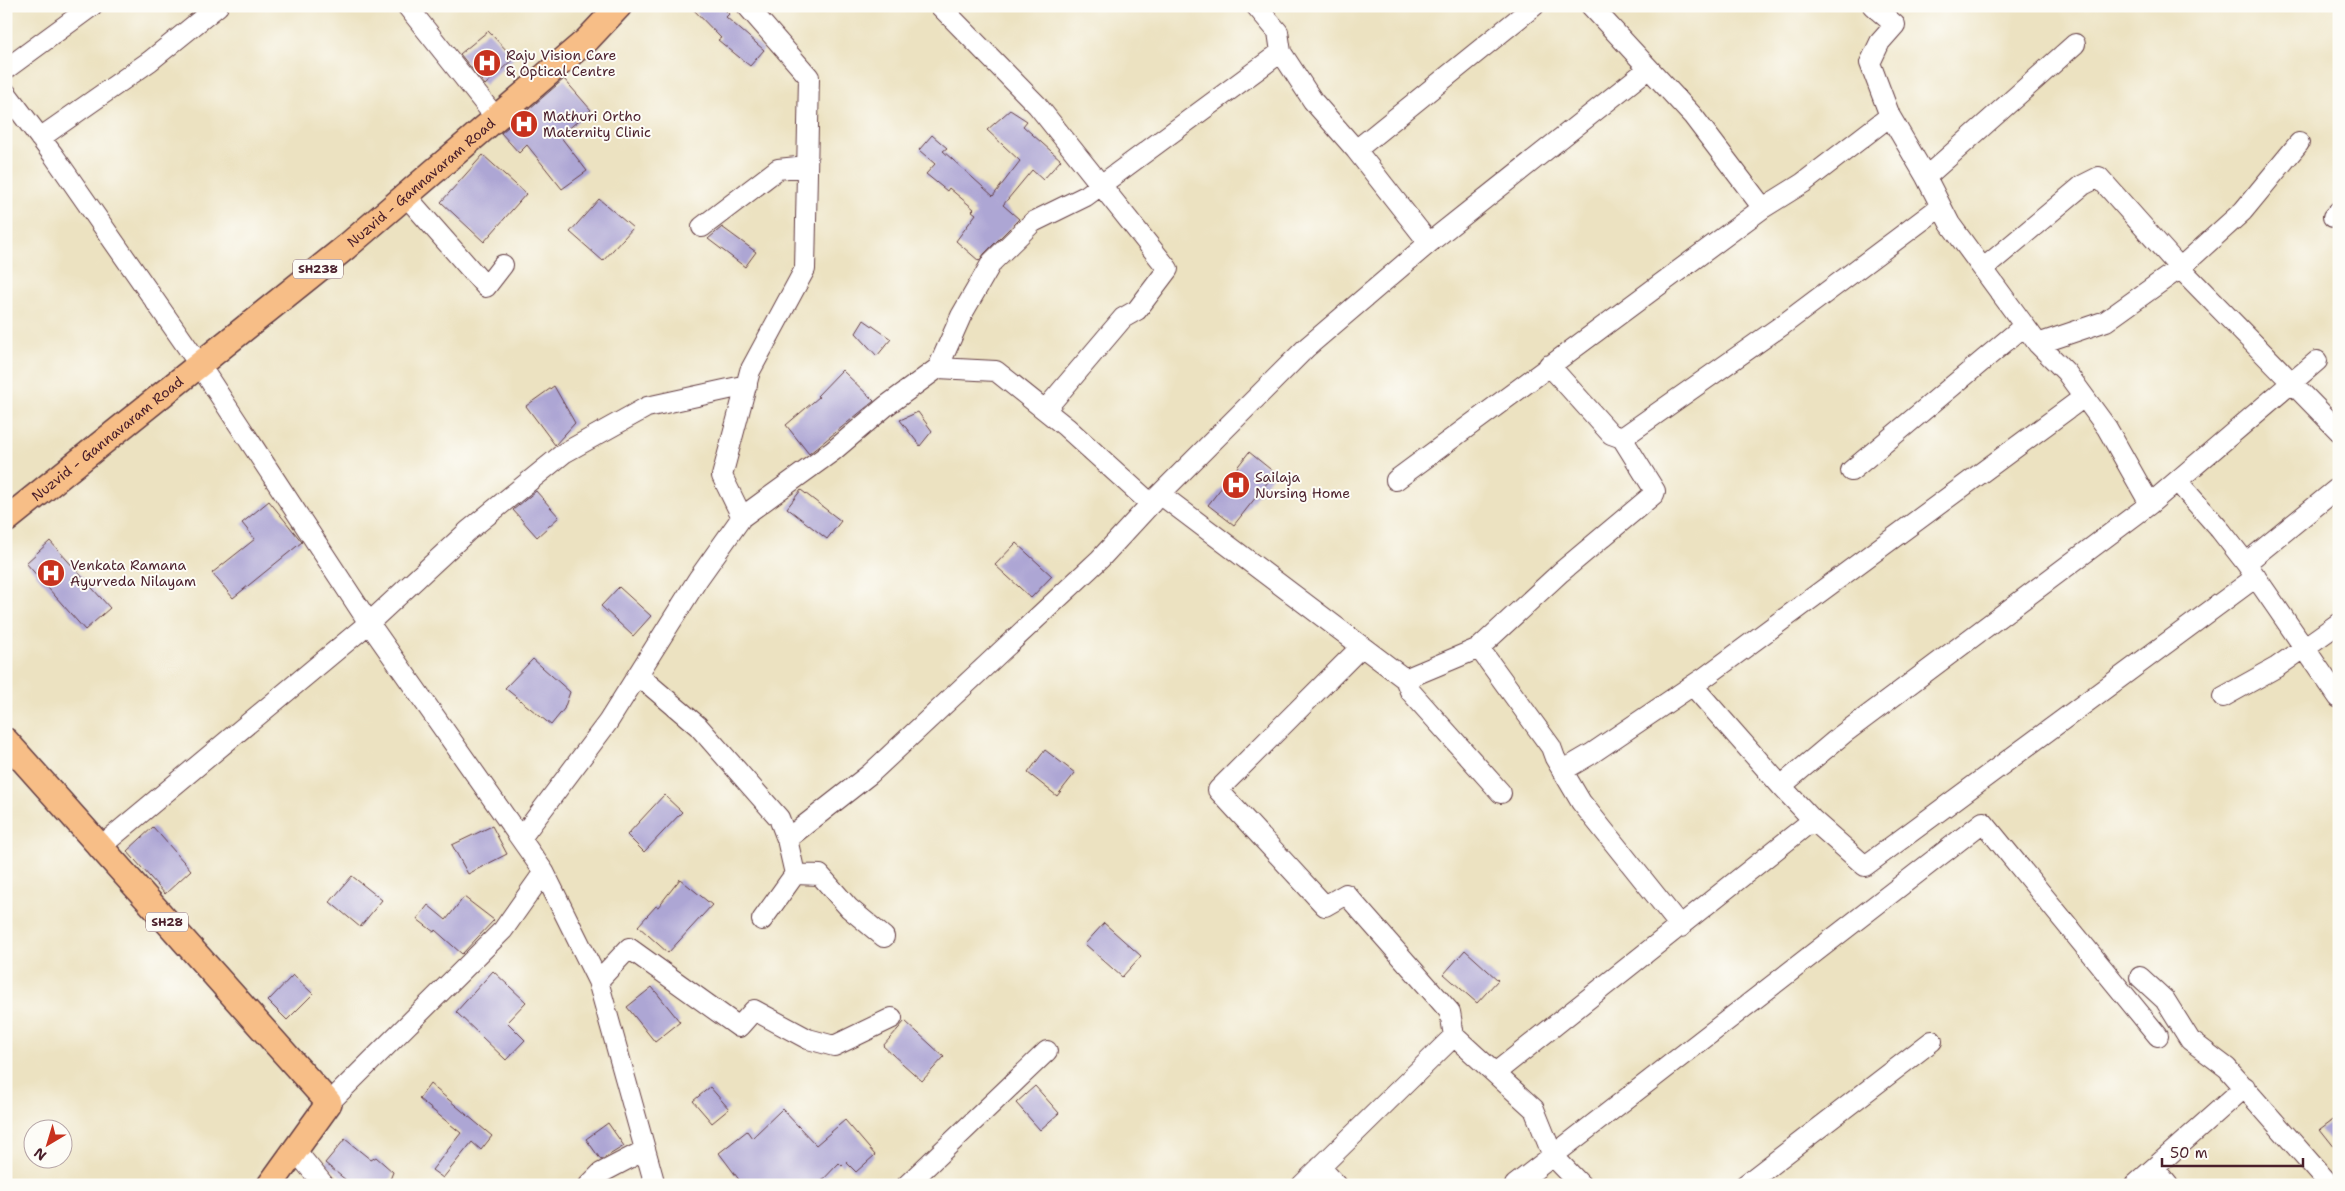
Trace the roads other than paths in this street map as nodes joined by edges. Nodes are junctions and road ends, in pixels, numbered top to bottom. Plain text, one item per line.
1 (218, 6) edge
2 (407, 6) edge
3 (619, 6) edge
4 (747, 6) edge
5 (940, 6) edge
6 (1256, 6) edge
7 (1534, 6) edge
8 (1592, 6) edge
9 (1872, 6) edge
10 (88, 7) edge
11 (2075, 44) dead end
12 (1281, 52) junction
13 (1648, 69) junction
14 (6, 70) edge
15 (6, 93) edge
16 (1890, 116) junction
17 (496, 118) junction
18 (40, 138) junction
19 (2299, 143) dead end
20 (1356, 150) junction
21 (807, 166) junction
22 (1926, 177) junction
23 (1100, 185) junction
24 (406, 196) junction
25 (1940, 207) junction
26 (1763, 208) junction
27 (702, 227) dead end
28 (1429, 243) junction
29 (503, 265) dead end
30 (2180, 268) junction
31 (1983, 269) junction
32 (2024, 326) junction
33 (2038, 344) junction
34 (2317, 361) dead end
35 (199, 364) junction
36 (1549, 365) junction
37 (938, 368) junction
38 (2291, 384) junction
39 (747, 385) junction
40 (2084, 397) junction
41 (1045, 410) junction
42 (2339, 431) edge
43 (1622, 438) junction
44 (1851, 472) dead end
45 (1396, 480) dead end
46 (2176, 482) junction
47 (2339, 487) edge
48 (1156, 499) junction
49 (2150, 504) junction
50 (742, 517) junction
51 (6, 520) edge
52 (2251, 570) junction
53 (369, 623) junction
54 (2339, 623) edge
55 (1361, 647) junction
56 (1479, 648) junction
57 (2304, 648) junction
58 (1734, 656) junction
59 (638, 675) junction
60 (1405, 679) junction
61 (2222, 697) dead end
62 (2339, 698) edge
63 (6, 741) edge
64 (1562, 771) junction
65 (1781, 786) junction
66 (1501, 793) dead end
67 (1813, 820) junction
68 (520, 838) junction
69 (787, 839) junction
70 (100, 847) junction
71 (544, 872) junction
72 (795, 874) junction
73 (762, 920) dead end
74 (1681, 927) junction
75 (884, 937) dead end
76 (2140, 977) dead end
77 (598, 981) junction
78 (892, 1018) dead end
79 (1454, 1036) junction
80 (2158, 1036) dead end
81 (1932, 1041) dead end
82 (1047, 1051) dead end
83 (1495, 1073) junction
84 (2245, 1086) junction
85 (329, 1104) junction
86 (295, 1150) junction
87 (645, 1150) junction
88 (1552, 1156) junction
89 (1320, 1167) junction
90 (2154, 1168) junction
91 (270, 1185) edge
92 (324, 1185) edge
93 (589, 1185) edge
94 (655, 1185) edge
95 (907, 1185) edge
96 (1302, 1185) edge
97 (1337, 1185) edge
98 (1515, 1185) edge
99 (1580, 1185) edge
100 (1745, 1185) edge
101 (2135, 1185) edge
102 (2168, 1185) edge
103 (2330, 1185) edge

1 - 18 street
2 - 17 street
3 - 17 main road, Nuzvid - Gannavaram Road / SH238
4 - 21 street
5 - 23 street
6 - 12 street
7 - 20 street
8 - 13 street
9 - 16 street
10 - 14 street
11 - 22 street
12 - 20 street
12 - 23 street
13 - 26 street
13 - 28 street
15 - 18 street
16 - 22 street
16 - 26 street
17 - 24 main road, Nuzvid - Gannavaram Road / SH238
18 - 35 street
19 - 30 street
20 - 28 street
21 - 27 street
21 - 39 street
22 - 25 street
23 - 37 street
23 - 41 street
24 - 29 street
24 - 35 main road, Nuzvid - Gannavaram Road / SH238
25 - 31 street
25 - 43 street
26 - 36 street
28 - 48 street
30 - 31 street
30 - 33 street
30 - 38 street
31 - 32 street
32 - 33 street
32 - 44 street
33 - 40 street
34 - 38 street
35 - 51 main road, Nuzvid - Gannavaram Road / SH238
35 - 53 street
36 - 43 street
36 - 45 street
37 - 41 street
37 - 50 street
38 - 42 street
38 - 46 street
39 - 50 street
39 - 53 street
40 - 49 street
40 - 58 street
41 - 48 street
43 - 56 street
46 - 49 street
46 - 52 street
47 - 52 street
48 - 55 street
48 - 69 street
49 - 65 street
50 - 59 street
52 - 57 street
52 - 67 street
53 - 68 street
53 - 70 street
54 - 57 street
55 - 60 street
55 - 79 street
56 - 60 street
56 - 64 street
57 - 61 street
57 - 62 street
58 - 64 street
58 - 65 street
59 - 68 street
59 - 69 street
60 - 66 street
63 - 70 main road, SH28
64 - 74 street
65 - 67 street
67 - 74 street
68 - 71 street
69 - 72 street
70 - 85 main road, SH28
71 - 77 street
71 - 85 street
72 - 73 street
72 - 75 street
74 - 83 street
76 - 84 street
77 - 78 street
77 - 87 street
79 - 83 street
79 - 89 street
80 - 88 street
81 - 100 street
82 - 95 street
83 - 88 street
84 - 90 street
84 - 103 street
85 - 86 main road
86 - 91 main road
86 - 92 street
87 - 93 street
87 - 94 street
88 - 98 street
88 - 99 street
89 - 96 street
89 - 97 street
90 - 101 street
90 - 102 street

